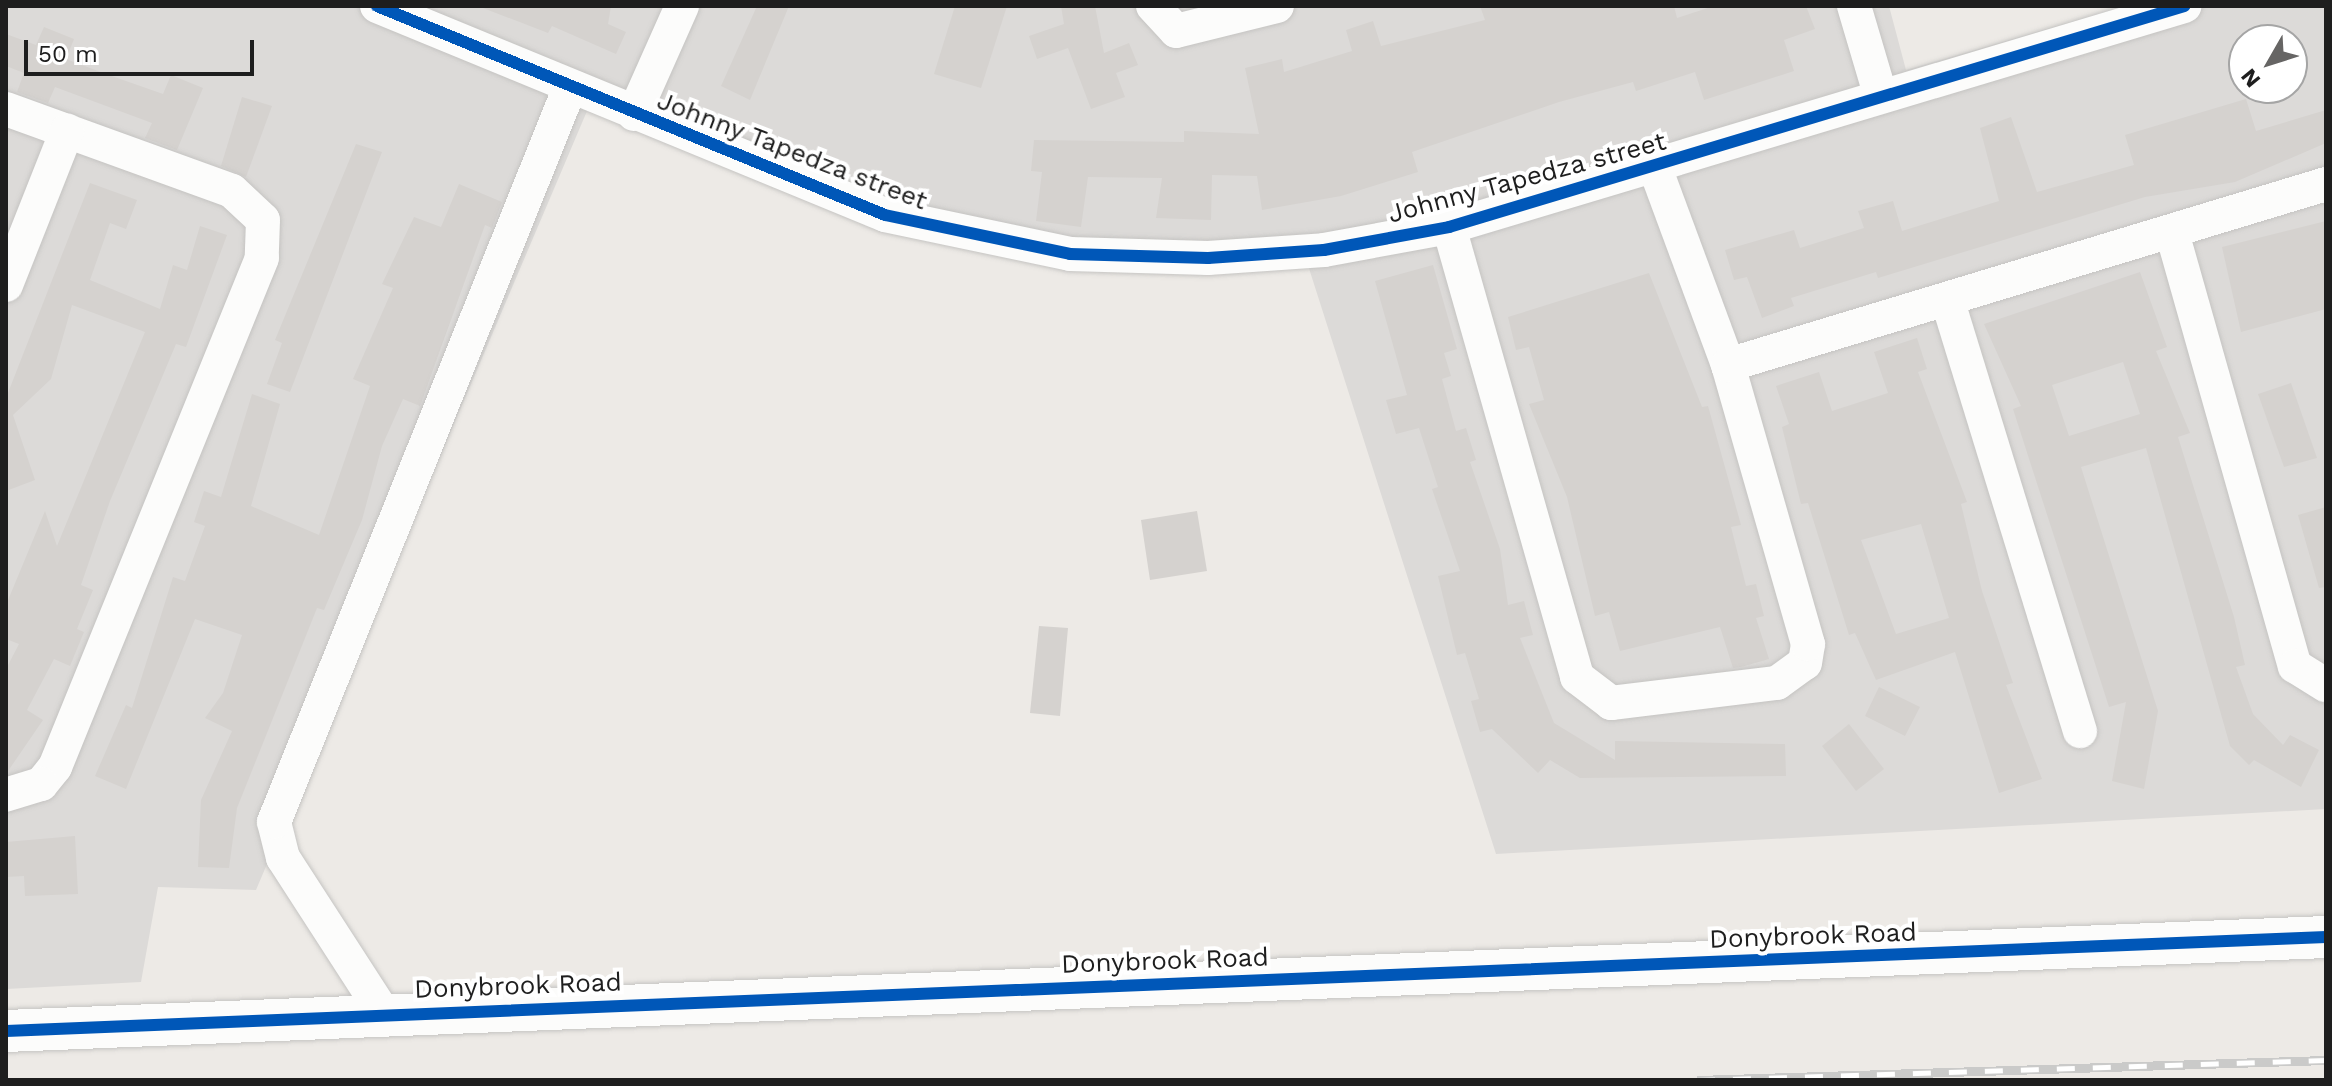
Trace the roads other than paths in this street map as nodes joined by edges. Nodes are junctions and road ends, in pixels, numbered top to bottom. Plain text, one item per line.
1 (377, 6) edge
2 (682, 6) edge
3 (1153, 6) edge
4 (1277, 6) edge
5 (1854, 6) edge
6 (2184, 6) edge
7 (429, 17) edge
8 (570, 87) junction
9 (1880, 94) junction
10 (6, 109) edge
11 (634, 114) junction
12 (67, 131) junction
13 (1656, 170) junction
14 (2326, 184) edge
15 (1449, 227) junction
16 (2173, 236) junction
17 (6, 285) edge
18 (1948, 302) junction
19 (1728, 365) junction
20 (2326, 685) edge
21 (2080, 731) dead end
22 (6, 795) edge
23 (2326, 937) edge
24 (384, 1014) junction
25 (6, 1031) edge

1 - 7 street, Johnny Tapedza street
2 - 11 street
3 - 4 street
5 - 9 street
6 - 9 street, Johnny Tapedza street
7 - 8 street, Johnny Tapedza street
8 - 11 street, Johnny Tapedza street
8 - 24 street
9 - 13 street, Johnny Tapedza street
10 - 12 street
11 - 15 street, Johnny Tapedza street
12 - 17 street
12 - 22 street
13 - 15 street, Johnny Tapedza street
13 - 19 street
14 - 16 street
15 - 19 street
16 - 18 street
16 - 20 street
18 - 19 street
18 - 21 street
23 - 24 street, Donybrook Road
24 - 25 street, Donybrook Road

